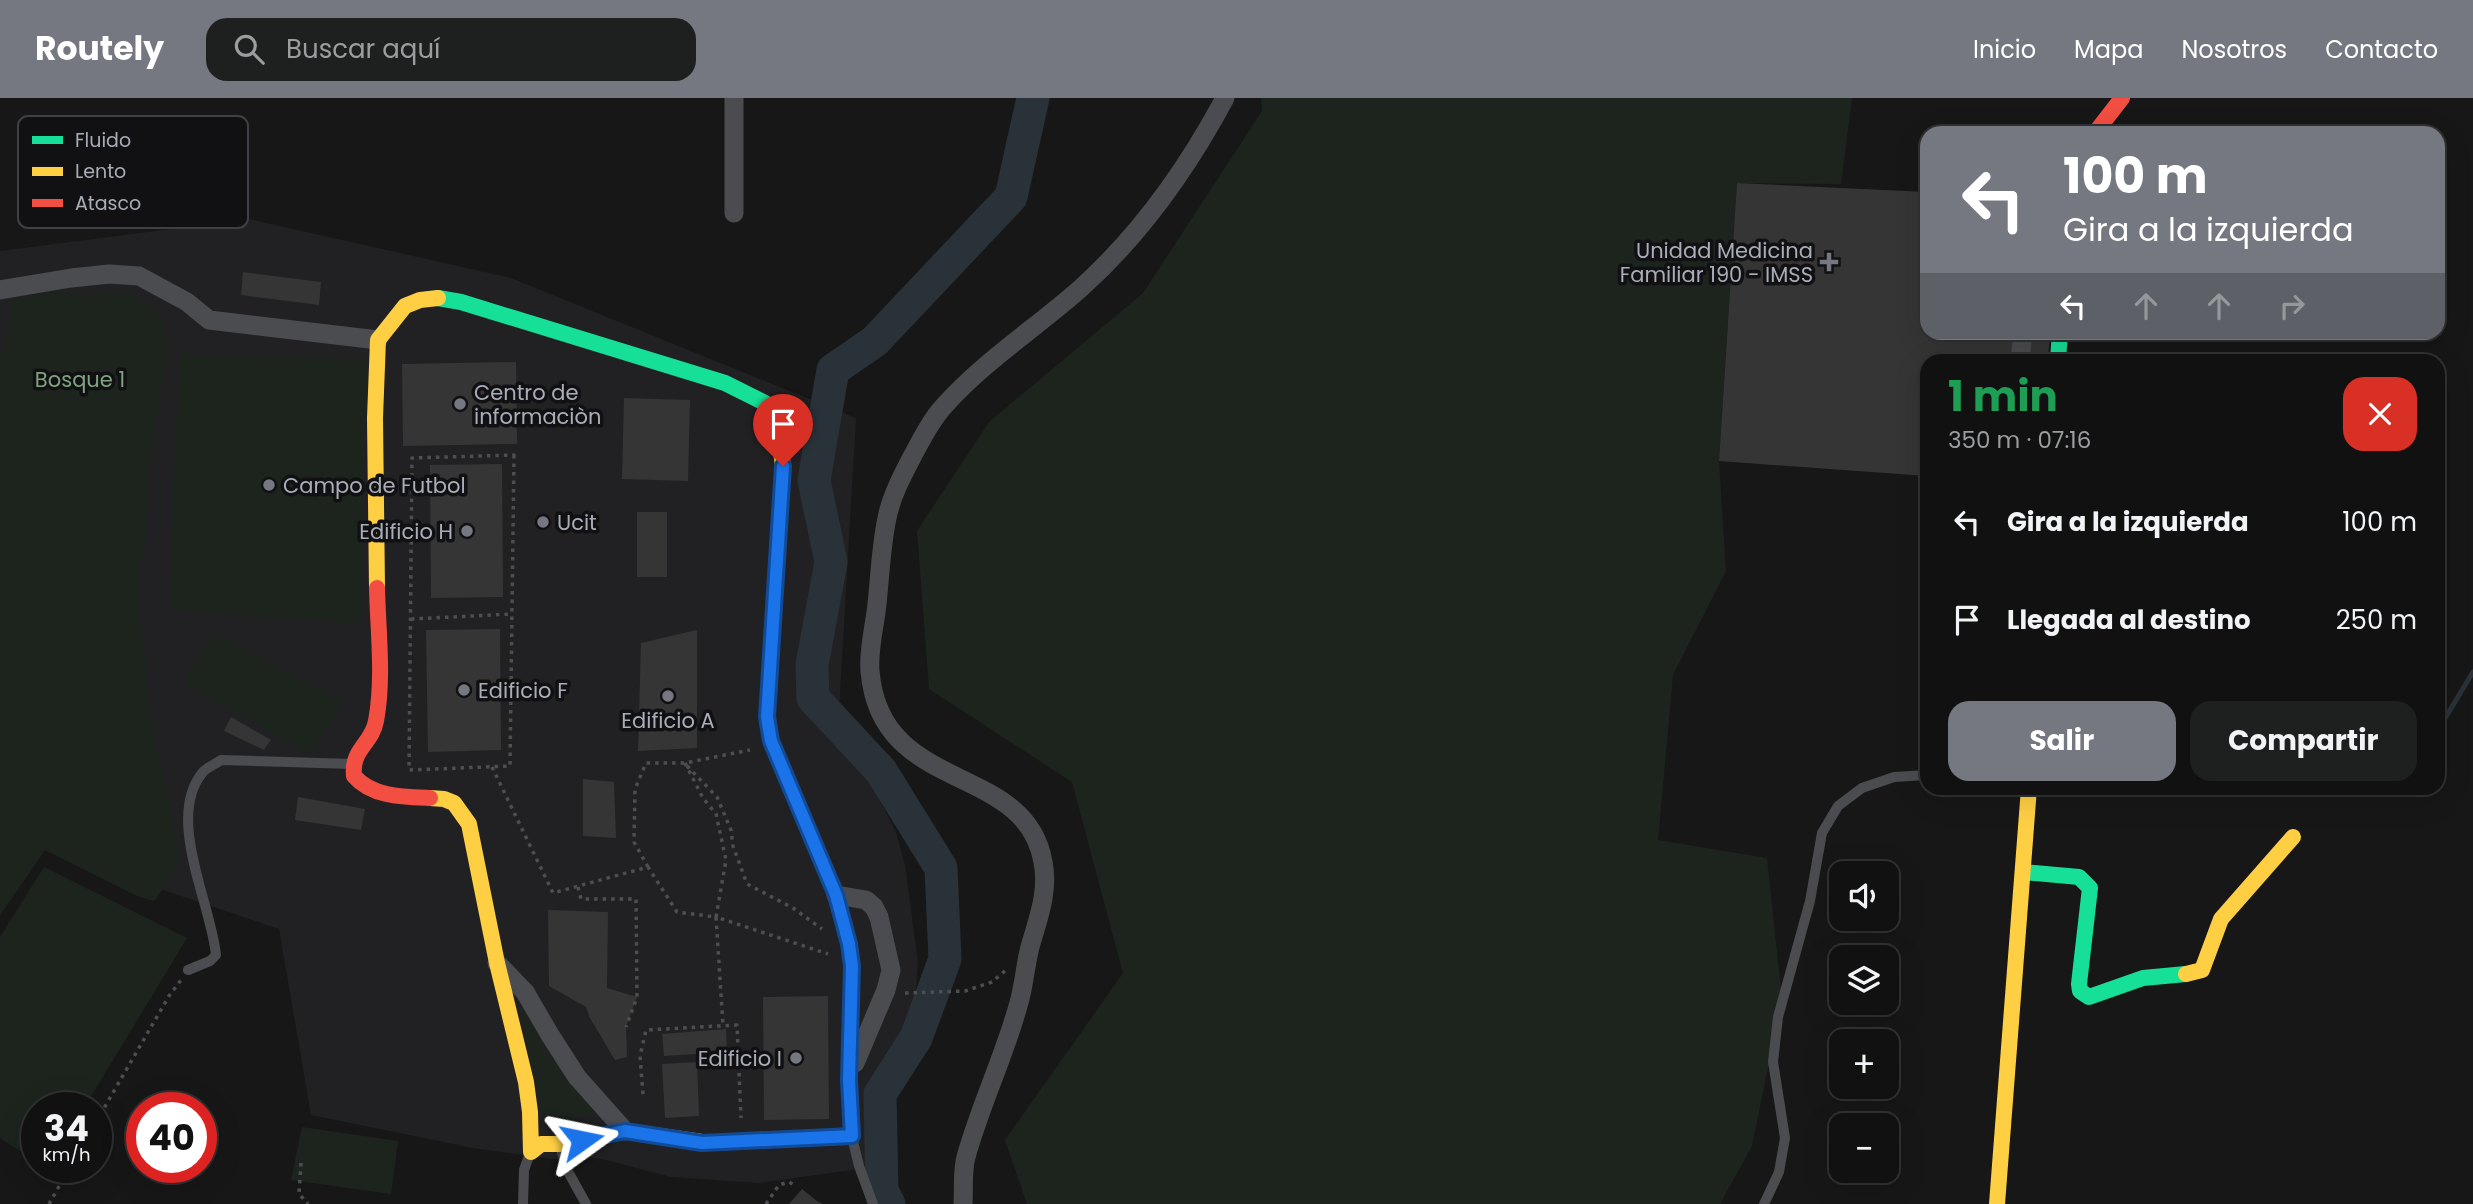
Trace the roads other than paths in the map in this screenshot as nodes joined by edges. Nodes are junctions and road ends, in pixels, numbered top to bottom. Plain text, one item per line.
1 (734, 98) edge
2 (1225, 98) edge
3 (2122, 98) edge
4 (2100, 126) edge
5 (734, 213) dead end
6 (0, 290) edge
7 (378, 340) junction
8 (353, 764) junction
9 (1920, 775) edge
10 (2028, 795) edge
11 (2293, 837) dead end
12 (2023, 872) junction
13 (836, 895) junction
14 (496, 963) junction
15 (188, 970) road end
16 (849, 1080) junction
17 (625, 1131) junction
18 (852, 1136) junction
19 (560, 1144) junction
20 (531, 1152) junction
21 (523, 1204) edge
22 (586, 1204) edge
23 (873, 1204) edge
24 (963, 1204) edge
25 (1764, 1204) edge
26 (1997, 1204) edge

1 - 5 street
2 - 24 street
3 - 4 street
6 - 7 street
7 - 8 street
7 - 13 street
8 - 14 street
8 - 15 lane
9 - 25 lane
10 - 12 street
11 - 12 street
12 - 26 street
13 - 16 street
13 - 16 street
14 - 17 street
14 - 20 street
16 - 18 street
17 - 18 street
17 - 19 street
18 - 23 lane
19 - 20 street
19 - 22 lane
20 - 21 lane

